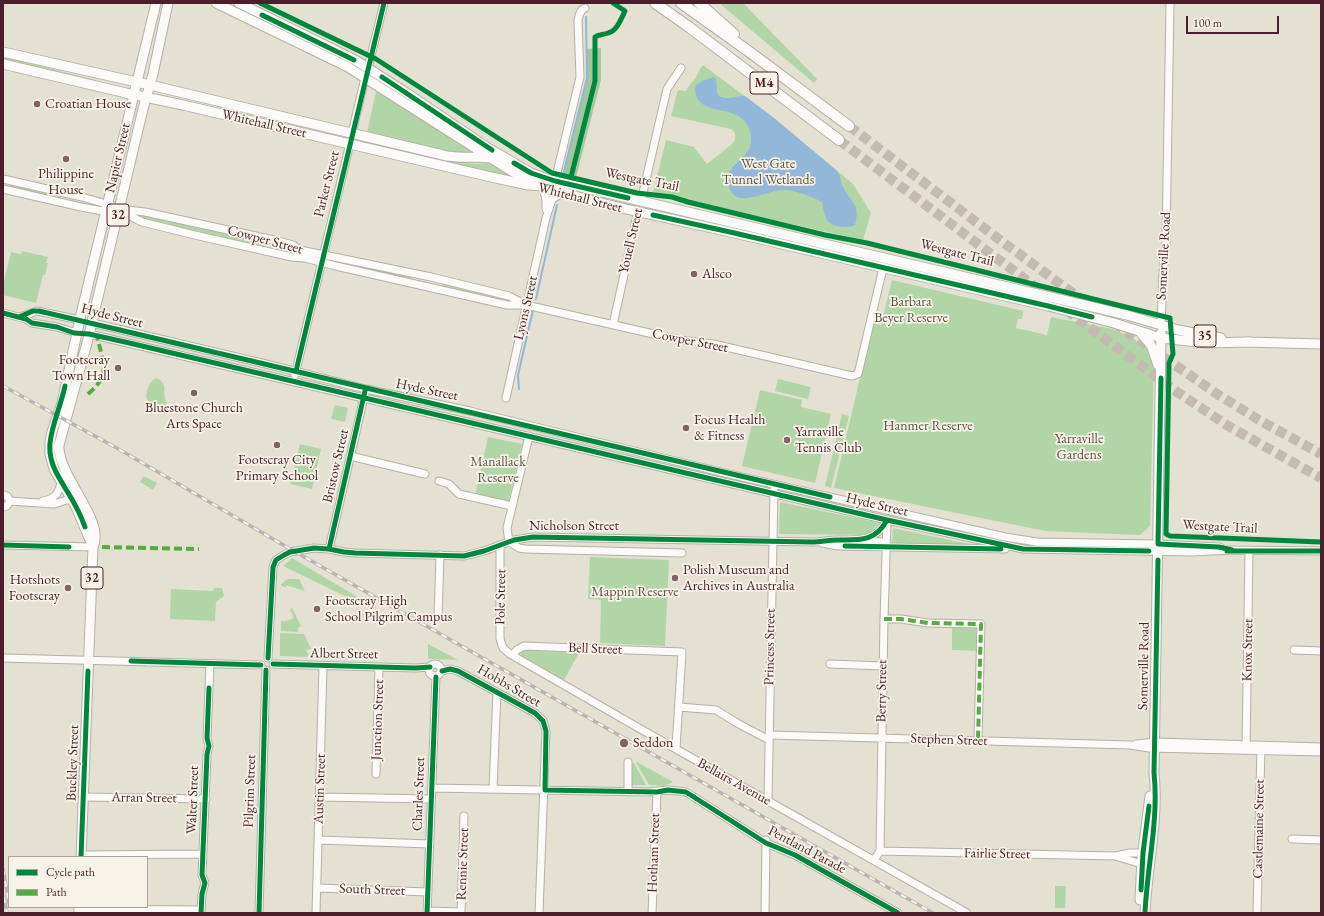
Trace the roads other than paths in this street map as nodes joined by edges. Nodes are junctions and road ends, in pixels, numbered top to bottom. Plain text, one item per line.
1 (156, 3) edge
2 (168, 3) edge
3 (216, 3) edge
4 (239, 3) edge
5 (384, 3) edge
6 (649, 3) edge
7 (655, 3) edge
8 (681, 3) edge
9 (699, 3) edge
10 (1170, 3) edge
11 (586, 8) dead end
12 (689, 27) junction
13 (311, 38) junction
14 (3, 52) edge
15 (751, 53) junction
16 (3, 64) edge
17 (348, 67) junction
18 (368, 68) junction
19 (681, 68) dead end
20 (102, 74) junction
21 (366, 78) junction
22 (136, 82) junction
23 (150, 85) junction
24 (99, 87) junction
25 (134, 95) junction
26 (147, 96) junction
27 (849, 126) tunnel mouth
28 (352, 133) junction
29 (839, 140) tunnel mouth
30 (350, 143) junction
31 (490, 158) junction
32 (514, 163) junction
33 (5, 180) edge
34 (555, 182) junction
35 (543, 186) junction
36 (4, 189) edge
37 (563, 192) junction
38 (67, 194) junction
39 (641, 201) junction
40 (65, 203) junction
41 (106, 208) junction
42 (119, 211) junction
43 (638, 212) junction
44 (546, 218) junction
45 (759, 234) junction
46 (322, 258) junction
47 (884, 263) junction
48 (526, 305) junction
49 (3, 313) edge
50 (19, 317) junction
51 (80, 320) junction
52 (92, 323) junction
53 (613, 325) junction
54 (1161, 325) junction
55 (76, 333) junction
56 (1141, 333) junction
57 (89, 334) junction
58 (1161, 338) junction
59 (1250, 342) junction
60 (1321, 344) edge
61 (296, 371) junction
62 (1161, 378) junction
63 (294, 381) junction
64 (366, 389) junction
65 (364, 397) junction
66 (506, 398) dead end
67 (500, 419) junction
68 (498, 429) junction
69 (529, 436) junction
70 (350, 456) junction
71 (61, 462) joint
72 (425, 474) dead end
73 (65, 480) junction
74 (439, 481) dead end
75 (773, 484) junction
76 (774, 493) junction
77 (3, 495) edge
78 (70, 496) junction
79 (10, 501) junction
80 (38, 502) junction
81 (512, 506) junction
82 (4, 508) edge
83 (889, 510) junction
84 (887, 520) junction
85 (846, 540) junction
86 (772, 541) junction
87 (509, 542) junction
88 (815, 542) junction
89 (3, 545) edge
90 (500, 545) junction
91 (885, 545) junction
92 (93, 547) junction
93 (1158, 547) junction
94 (329, 549) junction
95 (1023, 549) junction
96 (1249, 550) junction
97 (1321, 551) edge
98 (682, 553) dead end
99 (440, 555) junction
100 (438, 617) dead end
101 (884, 619) junction
102 (502, 648) joint
103 (1294, 650) dead end
104 (1321, 651) edge
105 (512, 655) junction
106 (3, 658) edge
107 (268, 658) junction
108 (89, 660) junction
109 (210, 664) junction
110 (273, 664) junction
111 (830, 664) dead end
112 (324, 666) junction
113 (883, 666) junction
114 (264, 667) junction
115 (380, 667) junction
116 (430, 669) junction
117 (442, 671) junction
118 (436, 676) junction
119 (497, 692) junction
120 (679, 707) junction
121 (769, 737) junction
122 (881, 738) junction
123 (978, 740) junction
124 (1155, 745) junction
125 (1321, 746) edge
126 (1246, 747) junction
127 (676, 748) junction
128 (1261, 748) junction
129 (1321, 752) edge
130 (628, 762) dead end
131 (1154, 773) junction
132 (376, 774) dead end
133 (432, 788) junction
134 (493, 789) junction
135 (544, 790) junction
136 (628, 792) junction
137 (656, 792) junction
138 (83, 797) junction
139 (320, 797) junction
140 (206, 799) junction
141 (431, 799) junction
142 (768, 800) junction
143 (464, 816) dead end
144 (1292, 839) dead end
145 (318, 840) junction
146 (766, 840) junction
147 (1321, 840) edge
148 (430, 844) junction
149 (880, 851) junction
150 (1132, 853) junction
151 (1143, 853) junction
152 (203, 854) junction
153 (81, 856) edge
154 (1114, 856) junction
155 (874, 860) junction
156 (1132, 862) junction
157 (1146, 862) junction
158 (317, 888) junction
159 (428, 892) junction
160 (79, 910) edge
161 (201, 912) edge
162 (427, 912) edge
163 (258, 913) edge
164 (316, 913) edge
165 (461, 913) edge
166 (539, 913) edge
167 (652, 913) edge
168 (765, 913) edge
169 (898, 913) edge
170 (967, 913) edge
171 (1140, 913) edge
172 (1146, 913) edge
173 (1258, 913) edge

1 - 22 main road, Napier Street / 32
2 - 23 main road, Napier Street / 32
3 - 17 main road
4 - 13 main road
5 - 18 street, Parker Street
6 - 12 highway
7 - 12 highway, M4
8 - 15 highway, M4
9 - 15 highway
10 - 54 street, Somerville Road
11 - 34 street
12 - 29 highway, M4
13 - 17 main road
13 - 18 main road, Whitehall Street
14 - 20 main road, Whitehall Street / 35
15 - 27 highway, M4
16 - 24 main road, Whitehall Street / 35
17 - 21 main road
18 - 21 main road, Parker Street
18 - 32 main road, Whitehall Street
19 - 39 street, Youell Street
20 - 22 main road, Whitehall Street / 35
20 - 24 main road
21 - 28 street, Parker Street
21 - 31 main road
22 - 23 main road, Whitehall Street / 35
22 - 25 main road, Napier Street / 32
23 - 26 main road, Napier Street / 32
23 - 28 main road, Whitehall Street / 35
24 - 25 main road, Whitehall Street / 35
25 - 26 main road, Whitehall Street / 35
25 - 41 main road, Napier Street / 32
26 - 30 main road, Whitehall Street / 35
26 - 42 main road, Napier Street / 32
28 - 30 main road, Parker Street
28 - 31 main road, Whitehall Street / 35
30 - 35 main road, Whitehall Street / 35
30 - 46 street, Parker Street
31 - 32 main road, 35
31 - 35 main road
32 - 34 main road, Whitehall Street / 35
33 - 36 street
33 - 38 street, Cowper Street
34 - 39 main road, Whitehall Street / 35
35 - 37 main road, Whitehall Street / 35
35 - 44 street, Lyons Street
36 - 40 street, Cowper Street
37 - 43 main road, Whitehall Street / 35
37 - 44 street, Lyons Street
38 - 40 street
38 - 41 street, Cowper Street
39 - 43 main road, Youell Street
39 - 45 main road, Whitehall Street / 35
40 - 41 street, Cowper Street
41 - 42 street, Cowper Street
41 - 51 main road, Napier Street / 32
42 - 46 street, Cowper Street
42 - 46 street, Cowper Street
42 - 52 main road, Napier Street / 32
43 - 45 main road, Whitehall Street / 35
43 - 53 street, Youell Street
44 - 48 street, Lyons Street
45 - 47 main road, Whitehall Street / 35
46 - 48 street, Cowper Street
46 - 61 street, Parker Street
47 - 53 street, Cowper Street
47 - 54 main road, Whitehall Street / 35
47 - 56 main road, Whitehall Street / 35
48 - 53 street, Cowper Street
48 - 66 street, Lyons Street
49 - 50 street, Hyde Street
50 - 51 street, Hyde Street
50 - 55 street, Hyde Street
51 - 52 main road, Hyde Street
51 - 55 main road, Napier Street / 32
52 - 57 main road, Napier Street / 32
52 - 61 street, Hyde Street
54 - 58 main road, Somerville Road
54 - 59 main road, Whitehall Street / 35
55 - 57 main road, Hyde Street
55 - 73 main road, Napier Street / 32
56 - 58 main road, Whitehall Street / 35
56 - 62 main road
57 - 63 street, Hyde Street
57 - 71 main road, Napier Street / 32
58 - 59 main road, Whitehall Street / 35
58 - 62 main road, Somerville Road
59 - 60 main road, Whitehall Street / 35
61 - 63 street, Parker Street
61 - 64 street, Hyde Street
62 - 93 main road, Somerville Road
63 - 65 street, Hyde Street
64 - 65 street, Bristow Street
64 - 67 street, Hyde Street
65 - 68 street, Hyde Street
65 - 70 street, Bristow Street
67 - 68 street
67 - 75 street, Hyde Street
68 - 69 street, Hyde Street
69 - 76 street, Hyde Street
69 - 81 street
70 - 72 street
70 - 94 street, Bristow Street
71 - 73 main road, Buckley Street / 32
73 - 78 main road
73 - 80 street
73 - 92 main road, Buckley Street / 32
74 - 81 street
75 - 76 street, Princess Street
75 - 83 street, Hyde Street
76 - 84 street, Hyde Street
76 - 86 street, Princess Street
77 - 79 street
78 - 80 street
78 - 92 main road, Buckley Street / 32
79 - 80 street
79 - 82 street
81 - 87 street
83 - 84 street, Berry Street
83 - 93 street, Hyde Street
84 - 85 street, Nicholson Street
84 - 91 street, Berry Street
84 - 95 street, Hyde Street
85 - 88 street, Nicholson Street
85 - 91 street
86 - 87 street, Nicholson Street
86 - 88 street, Nicholson Street
86 - 121 street, Princess Street
87 - 90 street, Nicholson Street
87 - 98 street
88 - 91 street, Nicholson Street
89 - 92 street
90 - 99 street, Nicholson Street
90 - 102 street, Pole Street
91 - 95 street, Nicholson Street
91 - 101 street, Berry Street
92 - 108 main road, Buckley Street / 32
93 - 95 street, Hyde Street
93 - 96 street, Hyde Street
93 - 124 main road, Somerville Road
94 - 99 street, Nicholson Street
94 - 107 street, Nicholson Street
96 - 97 street, Hyde Street
96 - 126 street, Knox Street
99 - 100 street
101 - 113 street, Berry Street
101 - 123 street
102 - 105 street, Bellairs Avenue
103 - 104 street
105 - 120 street, Bell Street
105 - 127 street, Bellairs Avenue
106 - 108 street
107 - 110 street
107 - 114 street
108 - 109 street
108 - 138 main road, Buckley Street / 32
109 - 114 street
109 - 140 street, Walter Street
110 - 112 street, Albert Street
110 - 114 street
111 - 113 street
112 - 115 street, Albert Street
112 - 139 street, Austin Street
113 - 122 street, Berry Street
114 - 163 street, Pilgrim Street
115 - 116 street, Albert Street
115 - 132 street, Junction Street
116 - 117 street
116 - 118 street
117 - 118 street
117 - 119 street, Hobbs Street
118 - 133 street, Charles Street
119 - 134 street
119 - 135 street, Hobbs Street
120 - 121 street, Stephen Street
120 - 127 street
121 - 122 street, Stephen Street
121 - 142 street, Princess Street
122 - 123 street, Stephen Street
122 - 149 street, Berry Street
123 - 124 street, Stephen Street
124 - 126 street, Stephen Street
124 - 131 main road, Somerville Road
125 - 128 street, Stephen Street
126 - 128 street, Stephen Street
127 - 142 street, Bellairs Avenue
128 - 129 street, Stephen Street
128 - 173 street, Castlemaine Street
130 - 136 street
131 - 151 main road, Somerville Road
131 - 157 main road, Somerville Road
133 - 134 street, Pentland Parade
133 - 141 street, Charles Street
134 - 135 street, Pentland Parade
135 - 136 street, Pentland Parade
135 - 166 street, Hobbs Street
136 - 137 street, Pentland Parade
137 - 146 street, Pentland Parade
137 - 167 street, Hotham Street
138 - 140 street, Arran Street
138 - 153 main road, Buckley Street / 32
139 - 141 street
139 - 145 street, Austin Street
140 - 152 street, Walter Street
141 - 148 street, Charles Street
142 - 155 street, Bellairs Avenue
143 - 165 street, Rennie Street
144 - 147 street
145 - 148 street
145 - 158 street, Austin Street
146 - 168 street
146 - 169 street, Pentland Parade
148 - 159 street, Charles Street
149 - 154 street, Fairlie Street
149 - 155 street
150 - 151 street, Fairlie Street
150 - 154 street, Fairlie Street
150 - 156 street
151 - 157 main road, Somerville Road
152 - 153 street
152 - 161 street, Walter Street
154 - 156 street, Fairlie Street
155 - 170 street, Bellairs Avenue
156 - 157 street, Fairlie Street
157 - 171 main road, Somerville Road
157 - 172 main road, Somerville Road
158 - 159 street, South Street
158 - 164 street, Austin Street
159 - 162 street, Charles Street
160 - 161 street
162 - 165 street, Rennie Street

